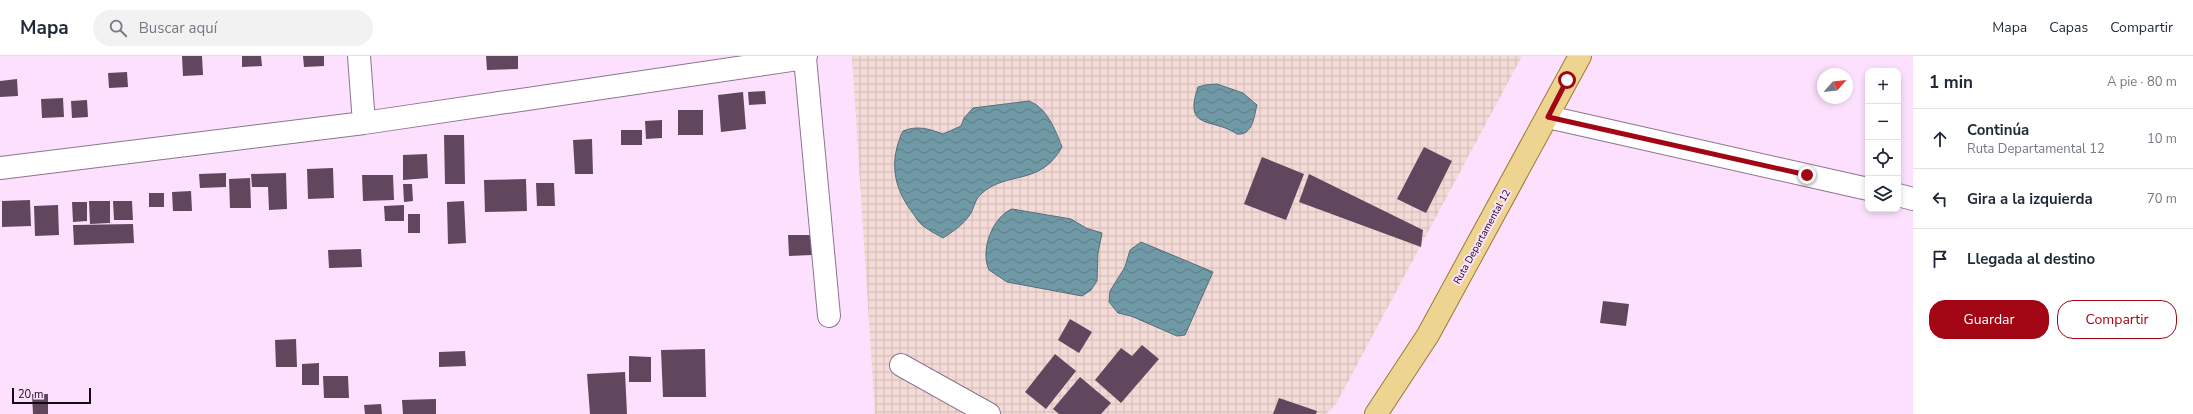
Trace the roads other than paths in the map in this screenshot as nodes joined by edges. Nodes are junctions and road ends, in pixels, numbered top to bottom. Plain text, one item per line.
1 (359, 56) edge
2 (1580, 56) edge
3 (806, 57) edge
4 (1548, 117) junction
5 (364, 123) junction
6 (0, 168) edge
7 (1865, 187) edge
8 (1901, 196) edge
9 (1913, 199) edge
10 (828, 316) dead end
11 (901, 365) dead end
12 (989, 414) edge
13 (1376, 414) edge

1 - 5 street
2 - 4 main road, Ruta Departamental 12
3 - 5 street
3 - 10 street
4 - 7 street
4 - 13 main road, Ruta Departamental 12
5 - 6 street
8 - 9 street
11 - 12 street

